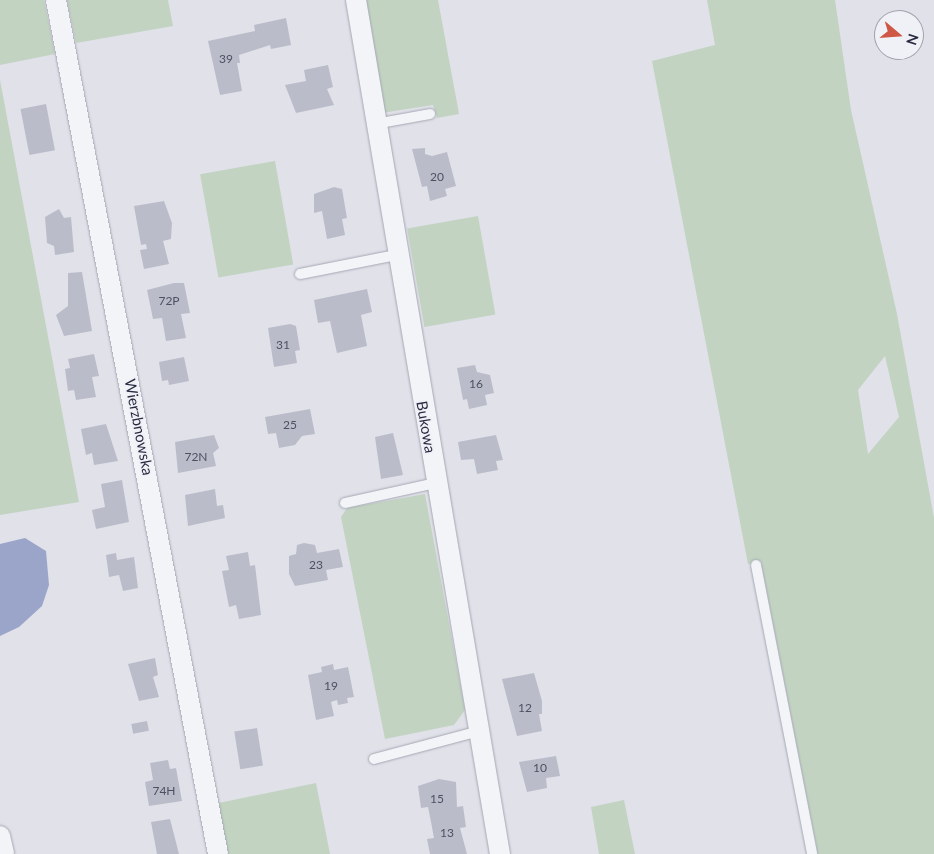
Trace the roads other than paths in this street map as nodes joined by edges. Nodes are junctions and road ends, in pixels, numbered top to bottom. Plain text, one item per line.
1 (56, 0) edge
2 (356, 0) edge
3 (430, 114) dead end
4 (375, 124) junction
5 (396, 255) junction
6 (300, 274) dead end
7 (436, 484) junction
8 (345, 503) dead end
9 (756, 565) dead end
10 (479, 732) junction
11 (374, 759) dead end
12 (0, 836) edge
13 (4, 854) edge
14 (218, 854) edge
15 (500, 854) edge
16 (812, 854) edge

1 - 14 street, Wierzbnowska
2 - 4 street, Bukowa
3 - 4 lane
4 - 5 street, Bukowa
5 - 6 lane
5 - 7 street, Bukowa
7 - 8 lane
7 - 10 street, Bukowa
9 - 16 lane
10 - 11 lane
10 - 15 street, Bukowa
12 - 13 street

